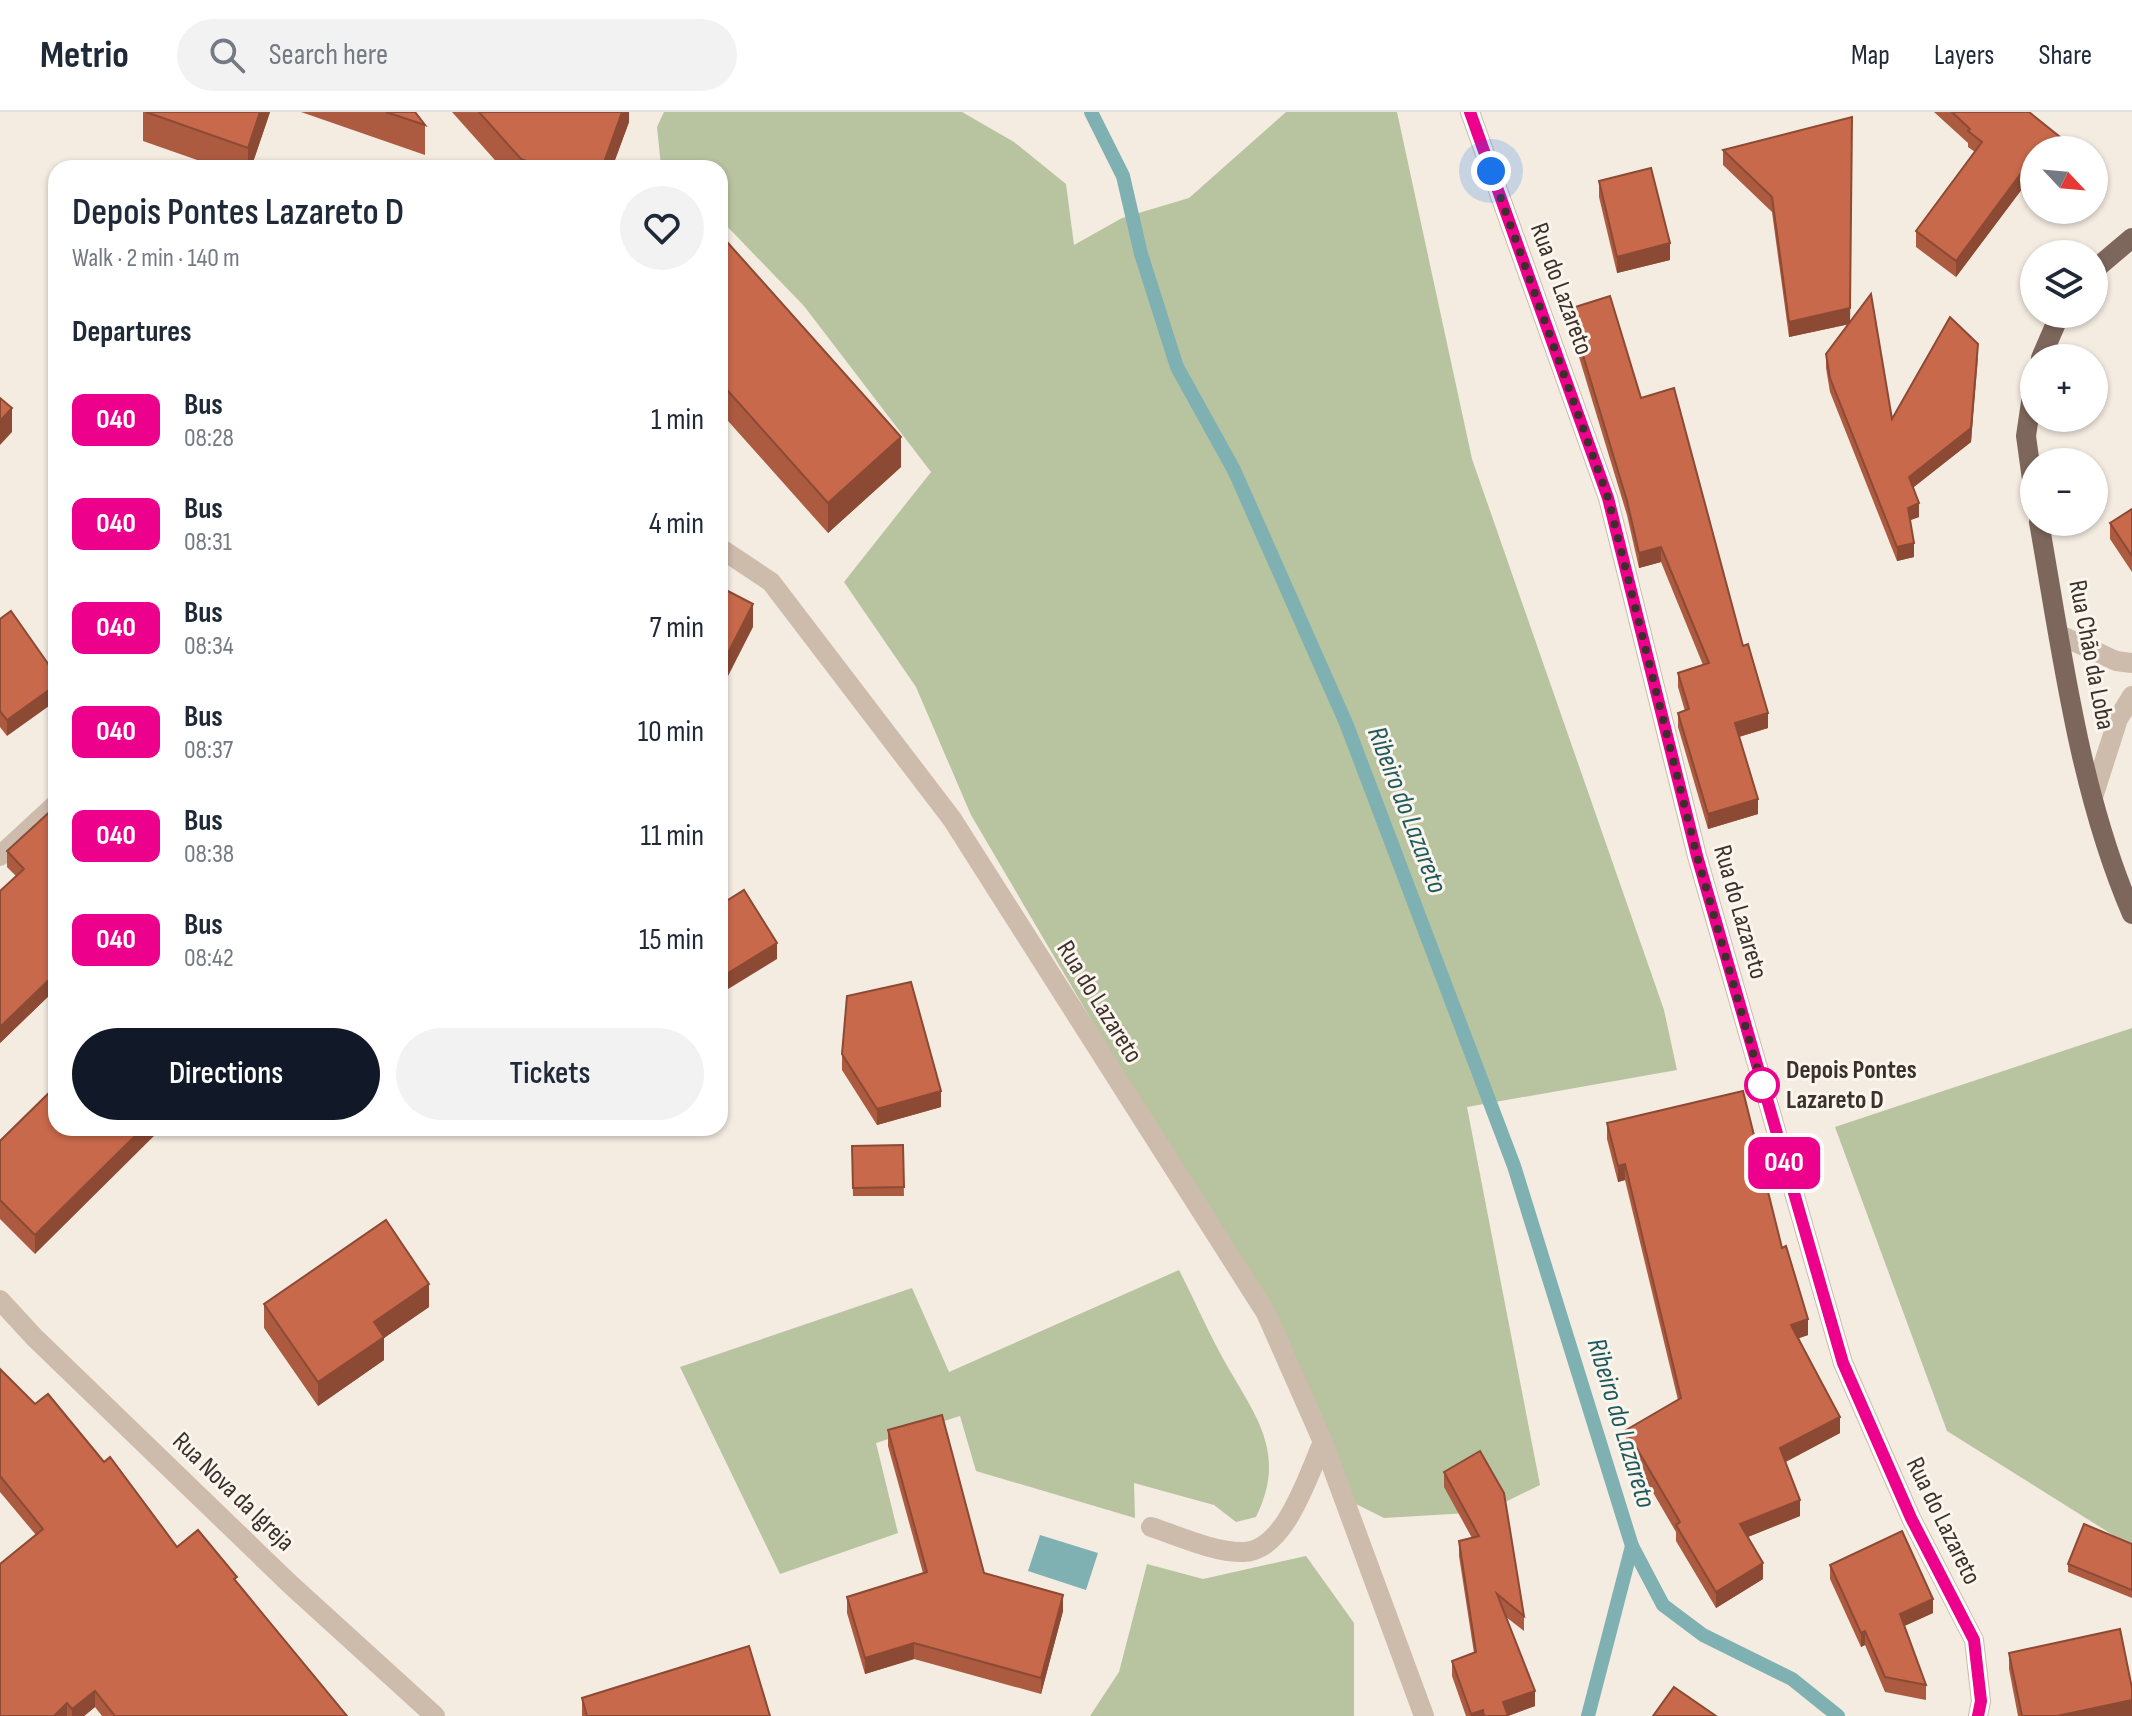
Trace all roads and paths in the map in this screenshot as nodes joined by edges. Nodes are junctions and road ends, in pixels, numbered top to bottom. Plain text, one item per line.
1 (1470, 112) edge
2 (2132, 238) edge
3 (2108, 258) edge
4 (2042, 536) edge
5 (728, 553) edge
6 (2060, 635) junction
7 (2132, 663) edge
8 (2132, 696) edge
9 (2093, 797) junction
10 (48, 811) edge
11 (0, 856) edge
12 (2132, 914) edge
13 (0, 1300) edge
14 (1323, 1442) junction
15 (1151, 1527) dead end
16 (435, 1716) edge
17 (1424, 1716) edge
18 (1978, 1716) edge

1 - 18 street, Rua do Lazareto
2 - 3 main road
4 - 6 main road, Rua Chão da Loba
5 - 14 street, Rua do Lazareto
6 - 7 street
6 - 9 main road, Rua Chão da Loba
8 - 9 street
9 - 12 main road, Rua Chão da Loba
10 - 11 street
13 - 16 street, Rua Nova da Igreja
14 - 15 street
14 - 17 street, Rua do Lazareto

